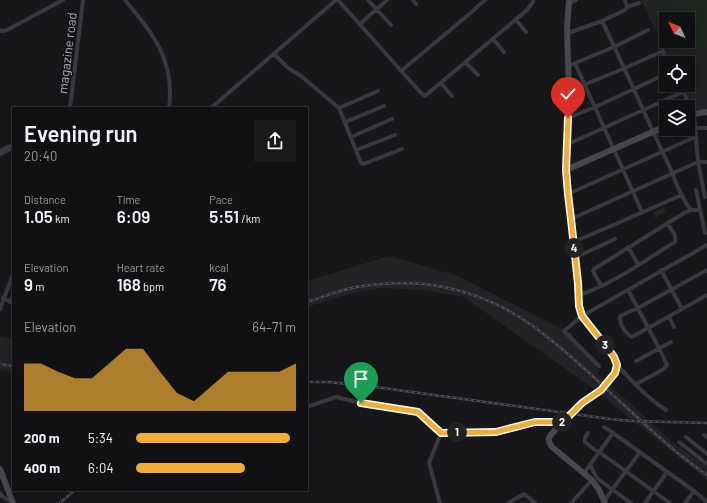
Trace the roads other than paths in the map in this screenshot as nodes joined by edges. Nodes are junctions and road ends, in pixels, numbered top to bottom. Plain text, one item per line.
1 (63, 0) edge
2 (83, 0) edge
3 (125, 0) edge
4 (337, 0) edge
5 (368, 0) edge
6 (387, 0) edge
7 (485, 0) edge
8 (533, 0) edge
9 (576, 0) edge
10 (625, 0) edge
11 (569, 2) edge
12 (639, 3) dead end
13 (627, 7) junction
14 (376, 9) junction
15 (516, 20) junction
16 (602, 21) junction
17 (360, 24) junction
18 (391, 25) dead end
19 (0, 30) edge
20 (648, 30) dead end
21 (526, 32) dead end
22 (568, 33) junction
23 (493, 39) junction
24 (614, 46) junction
25 (504, 52) dead end
26 (274, 54) junction
27 (666, 56) edge
28 (465, 62) junction
29 (575, 63) junction
30 (568, 66) junction
31 (625, 68) junction
32 (401, 70) junction
33 (478, 75) dead end
34 (659, 77) edge
35 (441, 83) junction
36 (585, 85) junction
37 (633, 89) junction
38 (378, 91) dead end
39 (569, 92) junction
40 (683, 92) joint
41 (452, 96) dead end
42 (686, 100) edge
43 (384, 106) dead end
44 (70, 107) edge
45 (170, 107) edge
46 (212, 107) edge
47 (595, 107) junction
48 (339, 108) junction
49 (643, 110) junction
50 (707, 112) edge
51 (695, 114) edge
52 (568, 118) junction
53 (392, 119) dead end
54 (345, 122) junction
55 (604, 128) junction
56 (695, 128) edge
57 (707, 128) edge
58 (659, 130) edge
59 (654, 132) junction
60 (395, 136) dead end
61 (351, 137) junction
62 (695, 137) joint
63 (12, 145) edge
64 (566, 145) junction
65 (12, 148) edge
66 (402, 149) dead end
67 (614, 149) junction
68 (356, 150) junction
69 (0, 151) edge
70 (663, 152) junction
71 (0, 154) edge
72 (698, 162) junction
73 (707, 162) edge
74 (566, 170) junction
75 (623, 170) junction
76 (672, 174) junction
77 (696, 190) dead end
78 (632, 192) junction
79 (568, 194) junction
80 (682, 195) junction
81 (705, 197) dead end
82 (691, 210) junction
83 (699, 210) junction
84 (642, 212) junction
85 (571, 219) junction
86 (705, 221) edge
87 (667, 223) junction
88 (705, 233) dead end
89 (615, 239) dead end
90 (573, 242) junction
91 (707, 245) edge
92 (628, 247) junction
93 (575, 257) junction
94 (638, 264) junction
95 (661, 270) junction
96 (707, 270) edge
97 (12, 276) edge
98 (601, 286) junction
99 (671, 289) junction
100 (628, 290) junction
101 (578, 295) junction
102 (707, 295) edge
103 (3, 298) junction
104 (11, 302) edge
105 (638, 308) junction
106 (0, 309) edge
107 (682, 309) junction
108 (582, 316) junction
109 (668, 316) junction
110 (674, 326) dead end
111 (648, 328) junction
112 (671, 342) dead end
113 (659, 348) junction
114 (636, 361) dead end
115 (617, 365) junction
116 (599, 366) dead end
117 (636, 384) junction
118 (308, 407) edge
119 (666, 410) dead end
120 (563, 422) junction
121 (604, 427) dead end
122 (441, 433) junction
123 (588, 433) dead end
124 (613, 433) junction
125 (686, 437) dead end
126 (678, 442) dead end
127 (599, 452) junction
128 (640, 452) junction
129 (707, 454) edge
130 (707, 464) edge
131 (590, 465) junction
132 (0, 469) edge
133 (626, 471) junction
134 (667, 472) junction
135 (584, 473) junction
136 (592, 480) junction
137 (613, 490) junction
138 (654, 491) junction
139 (694, 491) junction
140 (0, 493) edge
141 (12, 501) edge
142 (605, 502) edge
143 (707, 502) edge
144 (440, 503) edge
145 (508, 503) edge
146 (535, 503) edge
147 (571, 503) edge
148 (631, 503) edge
149 (644, 503) edge
150 (670, 503) edge
151 (685, 503) edge

1 - 19 street
2 - 44 street, magazine road
3 - 45 street
4 - 17 street
4 - 26 street
5 - 14 street
6 - 14 street
7 - 32 street
8 - 15 street
9 - 11 street
10 - 13 street
11 - 22 street
12 - 13 street
13 - 16 street
14 - 17 street
14 - 18 street
15 - 21 street
15 - 23 street
16 - 22 street
16 - 24 street
17 - 32 street
20 - 24 street
22 - 30 street
23 - 25 street
23 - 28 street
24 - 29 street
24 - 31 street
26 - 46 street
26 - 48 street
27 - 31 street
28 - 33 street
28 - 35 street
29 - 30 street
29 - 36 street
30 - 39 street
31 - 36 street
31 - 37 street
32 - 35 street
34 - 37 street
35 - 41 street
36 - 39 street
36 - 47 street
37 - 47 street
37 - 49 street
38 - 48 street
39 - 52 street
40 - 42 street
40 - 49 street
43 - 54 street
47 - 52 street
47 - 55 street
48 - 54 street
49 - 55 street
49 - 59 street
50 - 51 street
52 - 64 street
53 - 61 street
54 - 61 street
55 - 64 street
55 - 67 street
56 - 57 street
58 - 59 street
59 - 67 street
59 - 70 street
60 - 68 street
61 - 68 street
62 - 70 street
62 - 72 street
63 - 69 street
64 - 74 street
65 - 71 street
66 - 68 street
67 - 74 street
67 - 75 street
70 - 75 street
70 - 76 street
72 - 73 street
72 - 76 street
72 - 81 street
74 - 79 street
75 - 78 street
75 - 79 street
76 - 78 street
76 - 80 street
77 - 83 street
78 - 84 street
78 - 85 street
79 - 85 street
80 - 82 street
80 - 84 street
82 - 83 street
82 - 87 street
83 - 86 street
84 - 90 street
85 - 90 street
86 - 88 street
87 - 92 street
87 - 94 street
89 - 93 street
90 - 93 street
91 - 95 street
92 - 94 street
92 - 98 street
93 - 101 street
94 - 98 street
95 - 99 street
95 - 100 street
96 - 99 street
97 - 103 street
98 - 101 street
99 - 105 street
99 - 107 street
100 - 105 street
100 - 108 street
101 - 108 street
102 - 107 street
103 - 104 street
103 - 106 street
105 - 111 street
105 - 111 street
107 - 109 street
108 - 115 street
108 - 116 street
109 - 110 street
109 - 111 street
111 - 113 street
112 - 113 street
113 - 114 street
113 - 117 street
115 - 117 street
115 - 120 street, bridge
117 - 119 street
118 - 122 street
120 - 122 street
120 - 135 street
121 - 124 street
122 - 144 street
123 - 127 street
124 - 127 street
124 - 128 street
125 - 129 street
126 - 130 street
127 - 131 street
127 - 133 street
128 - 133 street
128 - 134 street
131 - 135 street
131 - 137 street
132 - 141 street
133 - 137 street
133 - 138 street
134 - 138 street
134 - 139 street
135 - 136 street
136 - 142 street
136 - 147 street
137 - 142 street
137 - 148 street
138 - 149 street
138 - 150 street
139 - 143 street
139 - 151 street
140 - 141 street
145 - 146 street

